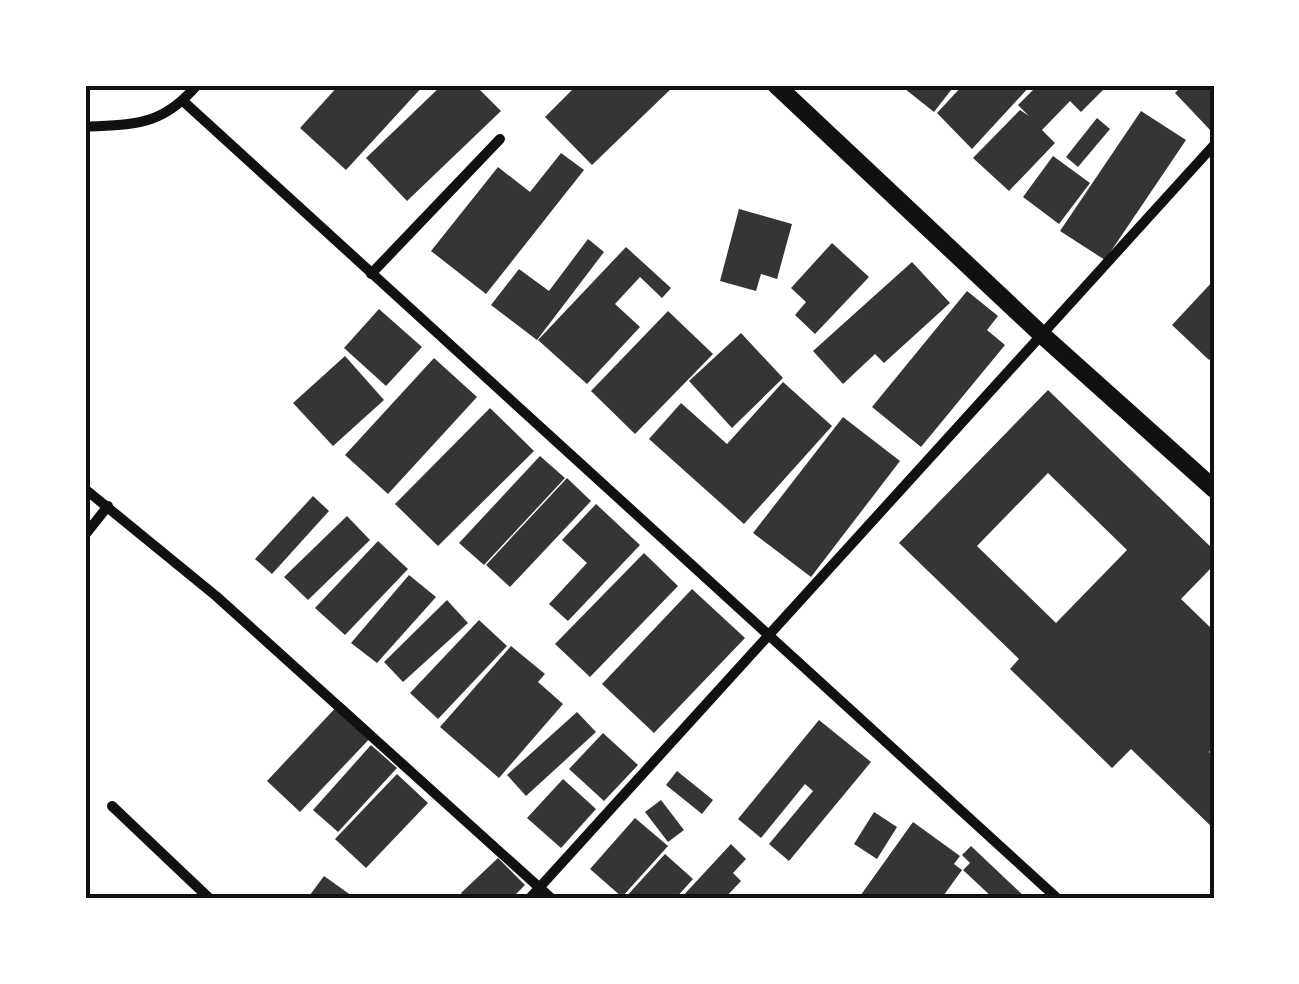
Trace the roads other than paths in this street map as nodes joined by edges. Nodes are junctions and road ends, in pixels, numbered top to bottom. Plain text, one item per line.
1 (198, 85) edge
2 (776, 85) edge
3 (183, 101) junction
4 (85, 127) edge
5 (500, 140) dead end
6 (1214, 145) edge
7 (371, 274) junction
8 (1041, 334) junction
9 (85, 489) edge
10 (1214, 489) edge
11 (108, 506) junction
12 (85, 535) edge
13 (766, 636) junction
14 (112, 806) dead end
15 (539, 888) junction
16 (210, 899) edge
17 (529, 899) edge
18 (552, 899) edge
19 (1058, 899) edge

1 - 3 street
2 - 8 street
3 - 4 street
3 - 7 street
5 - 7 street
6 - 8 street
7 - 13 street
8 - 10 street
8 - 13 street
9 - 11 street
11 - 12 street
11 - 15 street
13 - 15 street
13 - 19 street
14 - 16 street
15 - 17 street
15 - 18 street

